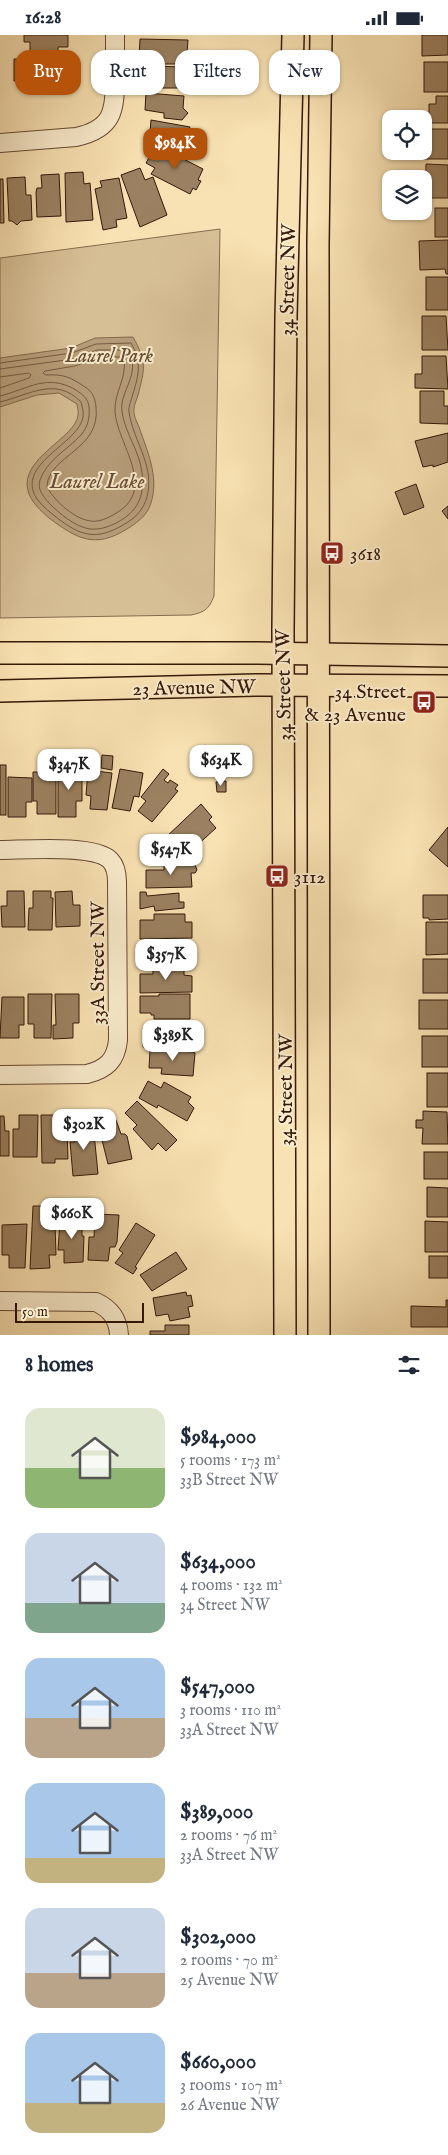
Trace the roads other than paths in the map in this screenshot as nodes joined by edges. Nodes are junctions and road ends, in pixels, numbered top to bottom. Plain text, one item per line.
1 (115, 35) edge
2 (293, 35) edge
3 (321, 35) edge
4 (0, 143) edge
5 (0, 653) edge
6 (284, 653) junction
7 (319, 655) junction
8 (448, 656) edge
9 (284, 685) junction
10 (319, 686) junction
11 (448, 686) edge
12 (0, 691) edge
13 (0, 850) edge
14 (0, 1075) edge
15 (0, 1301) edge
16 (119, 1335) edge
17 (285, 1335) edge
18 (319, 1335) edge

1 - 4 street
2 - 6 main road, 34 Street NW
3 - 7 main road, 34 Street NW
5 - 6 main road, 23 Avenue NW
6 - 7 main road, 23 Avenue NW
6 - 9 main road, 34 Street NW
7 - 8 main road, 23 Avenue NW
7 - 10 main road, 34 Street NW
9 - 10 main road, 23 Avenue NW
9 - 12 main road, 23 Avenue NW
9 - 17 main road, 34 Street NW
10 - 11 main road, 23 Avenue NW
10 - 18 main road, 34 Street NW
13 - 14 street, 33A Street NW
15 - 16 street

